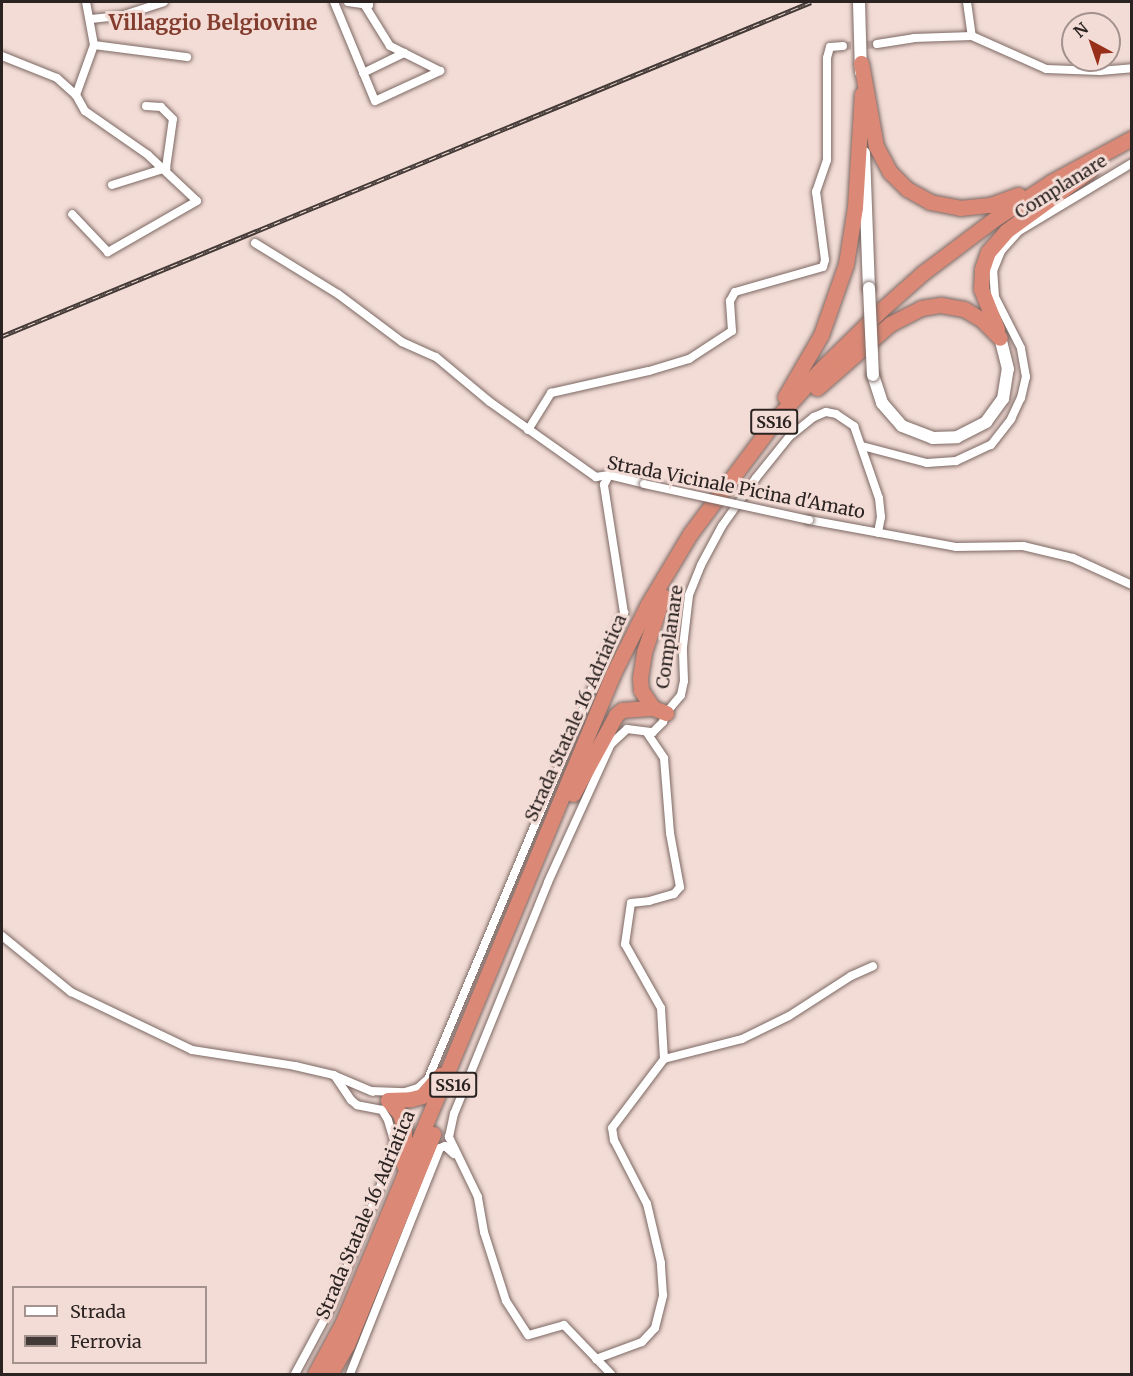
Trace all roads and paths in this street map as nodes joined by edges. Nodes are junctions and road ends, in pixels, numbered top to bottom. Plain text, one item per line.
1 (86, 2) edge
2 (164, 2) edge
3 (334, 2) edge
4 (348, 2) edge
5 (859, 2) edge
6 (968, 2) edge
7 (366, 3) edge
8 (91, 19) junction
9 (972, 36) junction
10 (877, 44) tunnel mouth
11 (94, 45) junction
12 (843, 46) tunnel mouth
13 (404, 52) junction
14 (2, 56) edge
15 (187, 57) dead end
16 (861, 63) junction
17 (1131, 68) edge
18 (363, 73) junction
19 (862, 94) junction
20 (76, 95) junction
21 (146, 106) dead end
22 (1131, 138) edge
23 (1112, 148) junction
24 (1131, 148) edge
25 (1131, 164) edge
26 (162, 169) junction
27 (1090, 170) junction
28 (112, 184) dead end
29 (72, 214) dead end
30 (255, 243) dead end
31 (1000, 338) junction
32 (817, 388) junction
33 (528, 430) junction
34 (862, 446) junction
35 (733, 473) junction
36 (609, 475) junction
37 (878, 533) junction
38 (1131, 585) edge
39 (663, 596) junction
40 (660, 711) junction
41 (647, 733) junction
42 (573, 794) junction
43 (2, 936) edge
44 (873, 966) dead end
45 (456, 1053) junction
46 (664, 1059) junction
47 (333, 1075) junction
48 (370, 1090) junction
49 (388, 1100) junction
50 (456, 1156) junction
51 (402, 1182) junction
52 (596, 1359) junction
53 (295, 1374) edge
54 (315, 1374) edge
55 (330, 1374) edge
56 (350, 1374) edge
57 (611, 1374) edge

1 - 8 street
2 - 8 street
3 - 18 street
4 - 7 street
5 - 16 main road
6 - 9 street
7 - 13 street
8 - 11 street
9 - 10 street
9 - 17 street
11 - 15 street
11 - 20 street
12 - 33 street
13 - 18 street
13 - 18 street
14 - 20 street
16 - 19 main road
16 - 23 highway, SS16
19 - 31 main road, bridge
19 - 35 highway, SS16
20 - 26 street
21 - 26 street
22 - 23 highway, Strada Statale 16 Adriatica / SS16
23 - 35 highway, Strada Statale 16 Adriatica / SS16
24 - 27 highway, Strada Statale 16 Adriatica / SS16
25 - 34 street, Complanare
26 - 28 street
26 - 29 street
27 - 31 highway, SS16
27 - 32 highway, Strada Statale 16 Adriatica / SS16
30 - 33 street, Strada Vicinale Picina d'Amato
31 - 32 highway, SS16
32 - 39 highway, Strada Statale 16 Adriatica / SS16
33 - 36 street, Strada Vicinale Picina d'Amato
34 - 37 street, Complanare
34 - 40 street, Complanare
35 - 45 highway, Strada Statale 16 Adriatica / SS16
36 - 37 street, Strada Vicinale Picina d'Amato, bridge
36 - 48 street
37 - 38 street, Strada Vicinale Picina d'Amato
39 - 40 highway
39 - 42 highway, Strada Statale 16 Adriatica / SS16
40 - 41 street
40 - 42 highway
41 - 46 street
41 - 50 street
42 - 55 highway, Strada Statale 16 Adriatica / SS16
43 - 47 street
44 - 46 street
45 - 49 highway, SS16
45 - 51 highway, Strada Statale 16 Adriatica / SS16
46 - 52 street
47 - 48 street
47 - 53 street
48 - 49 street
49 - 51 highway, SS16
50 - 52 street
50 - 56 street
51 - 54 highway, Strada Statale 16 Adriatica / SS16
52 - 57 street

